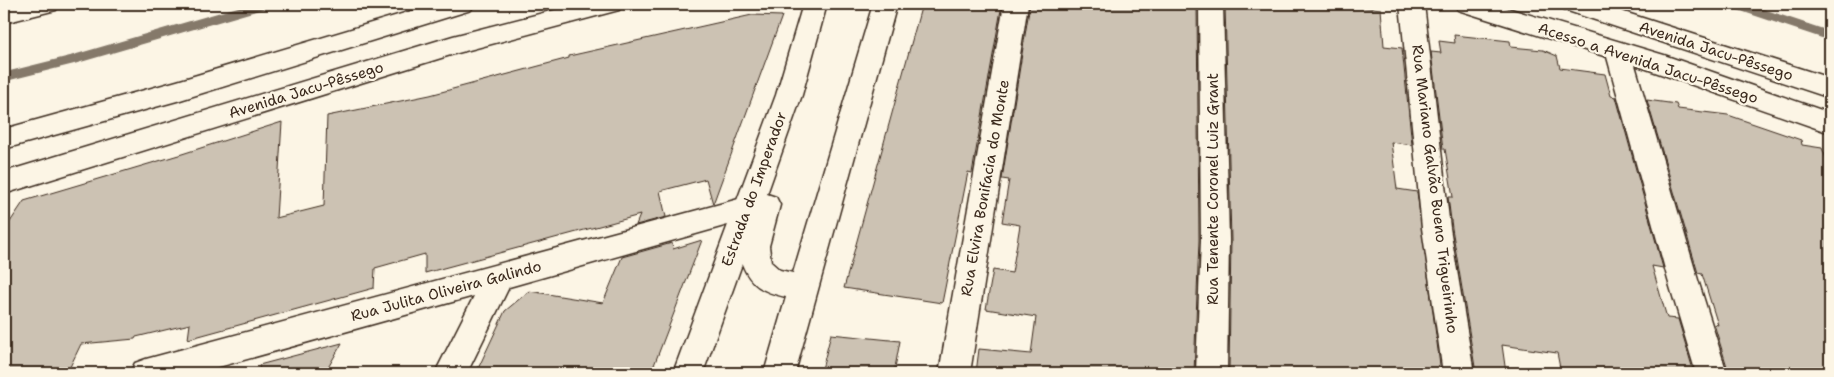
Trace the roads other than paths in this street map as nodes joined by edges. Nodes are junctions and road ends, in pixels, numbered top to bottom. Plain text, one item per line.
1 (48, 4) edge
2 (463, 4) edge
3 (611, 4) edge
4 (885, 4) edge
5 (1016, 4) edge
6 (1211, 4) edge
7 (1412, 4) edge
8 (1466, 4) edge
9 (1573, 4) edge
10 (808, 13) edge
11 (4, 14) edge
12 (1618, 51) junction
13 (1820, 84) edge
14 (1830, 123) edge
15 (4, 139) edge
16 (4, 183) edge
17 (746, 210) junction
18 (499, 276) junction
19 (802, 288) junction
20 (146, 373) edge
21 (451, 373) edge
22 (688, 373) edge
23 (779, 373) edge
24 (954, 373) edge
25 (1212, 373) edge
26 (1459, 373) edge
27 (1712, 373) edge

1 - 11 main road
2 - 15 main road
3 - 16 main road, Avenida Jacu-Pêssego
4 - 19 main road
5 - 24 main road, Rua Elvira Bonifacia do Monte
6 - 25 main road, Rua Tenente Coronel Luiz Grant
7 - 26 main road, Rua Mariano Galvão Bueno Trigueirinho
8 - 12 main road, Acesso a Avenida Jacu-Pêssego
9 - 13 main road, Avenida Jacu-Pêssego
10 - 17 main road, Estrada do Imperador
10 - 19 main road
12 - 14 main road, Acesso a Avenida Jacu-Pêssego
12 - 27 main road
17 - 18 main road, Rua Julita Oliveira Galindo
17 - 22 main road, Estrada do Imperador
18 - 20 main road, Rua Julita Oliveira Galindo
18 - 21 main road
19 - 23 main road

